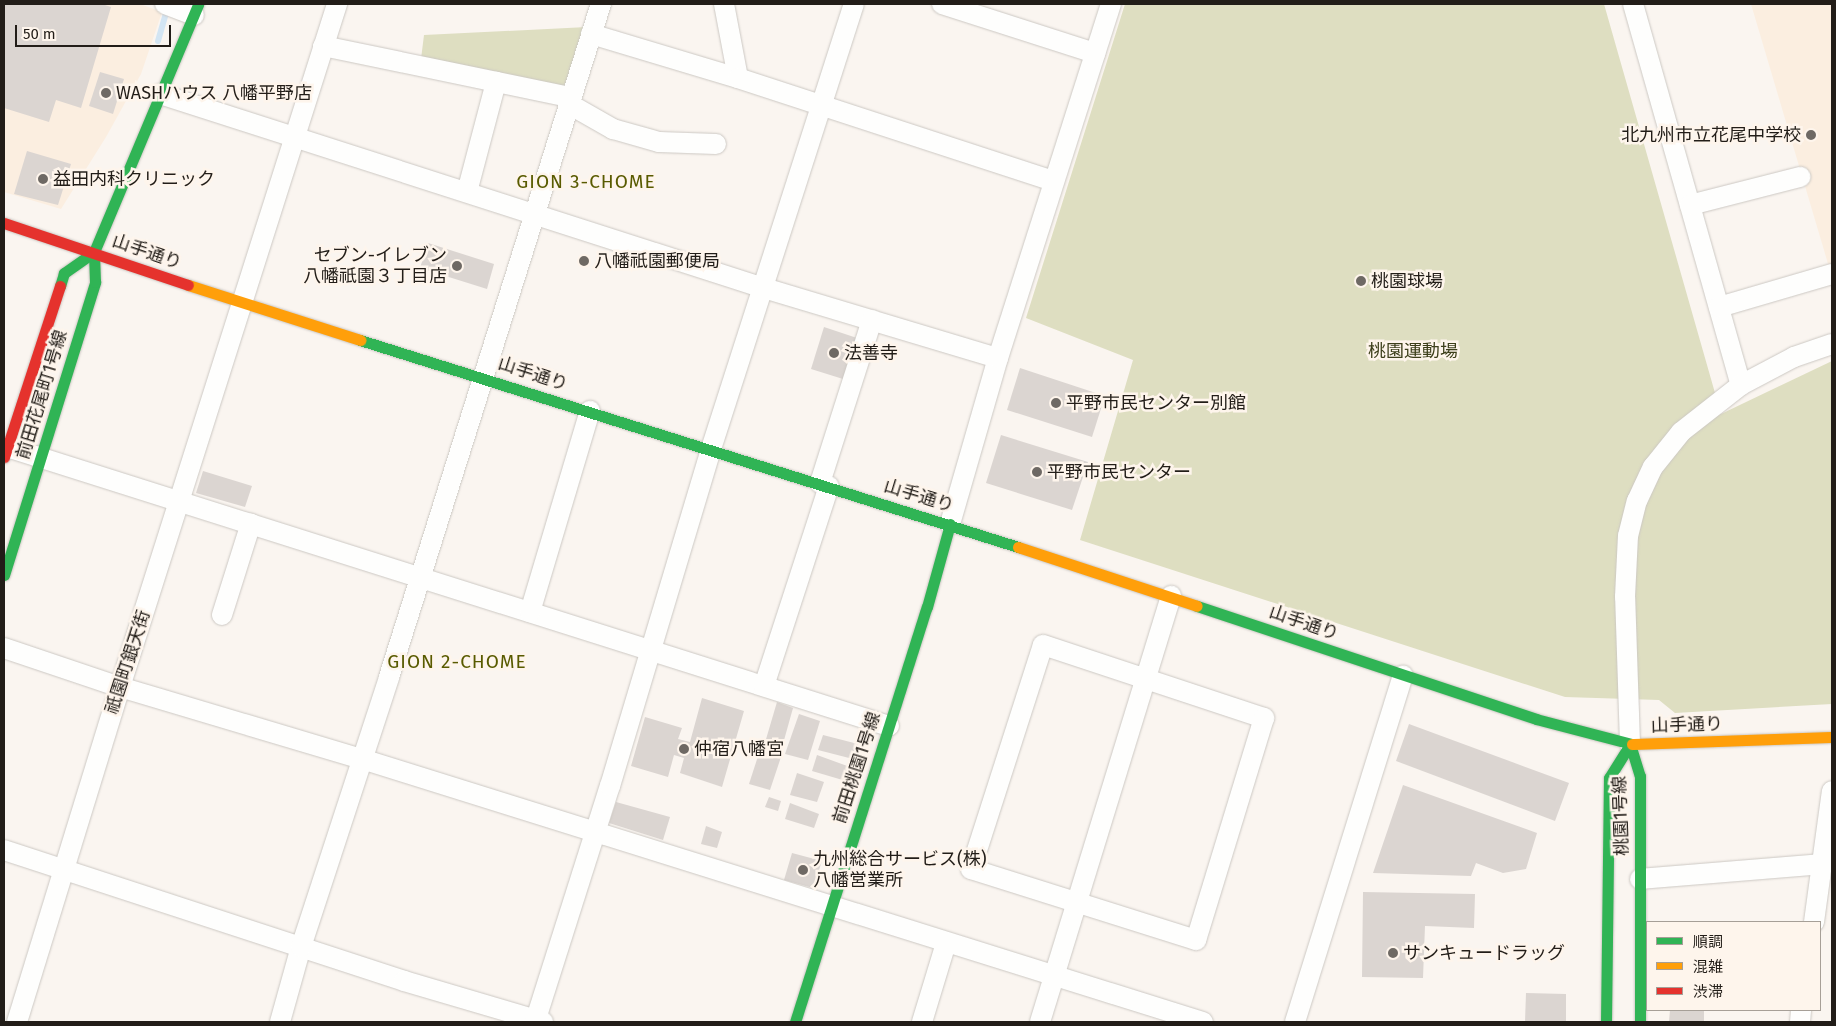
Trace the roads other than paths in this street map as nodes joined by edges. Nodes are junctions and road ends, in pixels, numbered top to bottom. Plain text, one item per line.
1 (337, 4) edge
2 (601, 4) edge
3 (724, 4) edge
4 (854, 4) edge
5 (942, 4) edge
6 (1111, 4) edge
7 (1633, 4) edge
8 (170, 6) edge
9 (196, 9) edge
10 (591, 34) junction
11 (323, 46) junction
12 (1095, 53) junction
13 (738, 78) junction
14 (496, 82) junction
15 (160, 94) junction
16 (569, 100) junction
17 (822, 105) junction
18 (293, 137) junction
19 (716, 144) dead end
20 (1800, 177) dead end
21 (1054, 180) junction
22 (467, 192) junction
23 (1690, 205) junction
24 (534, 214) junction
25 (4, 223) edge
26 (94, 252) junction
27 (1832, 274) edge
28 (764, 288) junction
29 (243, 303) junction
30 (1719, 307) junction
31 (872, 320) junction
32 (1832, 344) edge
33 (998, 358) junction
34 (484, 377) junction
35 (1742, 385) junction
36 (590, 411) junction
37 (711, 449) junction
38 (5, 452) edge
39 (41, 457) junction
40 (824, 484) junction
41 (179, 502) junction
42 (251, 524) junction
43 (950, 524) junction
44 (4, 575) edge
45 (419, 577) junction
46 (1171, 596) junction
47 (530, 612) junction
48 (222, 615) dead end
49 (4, 648) edge
50 (650, 650) junction
51 (1403, 675) junction
52 (1146, 679) junction
53 (764, 686) junction
54 (120, 687) junction
55 (889, 726) junction
56 (1832, 738) edge
57 (1630, 744) junction
58 (362, 758) junction
59 (1832, 791) edge
60 (596, 831) junction
61 (4, 850) edge
62 (1822, 864) junction
63 (63, 870) junction
64 (1640, 879) junction
65 (1076, 902) junction
66 (832, 905) junction
67 (1814, 921) edge
68 (946, 943) junction
69 (300, 947) junction
70 (1054, 975) junction
71 (538, 1021) edge
72 (17, 1022) edge
73 (280, 1022) edge
74 (795, 1022) edge
75 (922, 1022) edge
76 (1040, 1022) edge
77 (1203, 1022) edge
78 (1295, 1022) edge
79 (1606, 1022) edge
80 (1640, 1022) edge

1 - 11 street, 祇園町銀天街
2 - 10 street
3 - 13 street
4 - 17 street
5 - 12 street
6 - 12 street
7 - 23 street
8 - 9 street
9 - 15 street, 前田花尾町1号線
10 - 13 street
10 - 16 street
11 - 14 street
11 - 18 street, 祇園町銀天街
12 - 21 street
13 - 17 street
14 - 16 street
14 - 22 street
15 - 18 street
15 - 26 street, 前田花尾町1号線
16 - 19 street
16 - 24 street
17 - 21 street
17 - 28 street
18 - 22 street
18 - 29 street, 祇園町銀天街
20 - 23 street
21 - 33 street
22 - 24 street
23 - 30 street
24 - 28 street
24 - 34 street
25 - 26 street, 山手通り
26 - 29 street, 山手通り
26 - 38 street, 前田花尾町1号線
26 - 39 street, 前田花尾町1号線
27 - 30 street
28 - 31 street
28 - 37 street
29 - 34 street, 山手通り
29 - 41 street, 祇園町銀天街
30 - 35 street
31 - 33 street
31 - 40 street
32 - 35 street
33 - 43 street
34 - 36 street, 山手通り
34 - 45 street
35 - 57 street
36 - 37 street, 山手通り
36 - 47 street
37 - 40 street, 山手通り
37 - 50 street
38 - 39 street
39 - 41 street
39 - 44 street, 前田花尾町1号線
40 - 43 street, 山手通り
40 - 53 street
41 - 42 street
41 - 54 street, 祇園町銀天街
42 - 45 street
42 - 48 street
43 - 46 street, 山手通り
43 - 55 street, 前田桃園1号線
45 - 47 street
45 - 58 street
46 - 51 street, 山手通り
46 - 52 street
47 - 50 street
49 - 54 street
50 - 53 street
50 - 60 street
51 - 57 street, 山手通り
51 - 78 street
52 - 65 street
52 - 65 street
52 - 65 street
53 - 55 street
54 - 58 street
54 - 63 street, 祇園町銀天街
55 - 66 street, 前田桃園1号線
56 - 57 street, 山手通り
57 - 64 street, 桃園1号線
57 - 79 street, 桃園1号線
58 - 60 street
58 - 69 street
59 - 62 street
60 - 66 street
60 - 71 street
61 - 63 street
62 - 64 street
62 - 67 street
63 - 69 street
63 - 72 street, 祇園町銀天街
64 - 80 street, 桃園1号線
65 - 70 street
66 - 68 street
66 - 74 street, 前田桃園1号線
68 - 70 street
68 - 75 street
69 - 71 street
69 - 73 street
70 - 76 street
70 - 77 street

